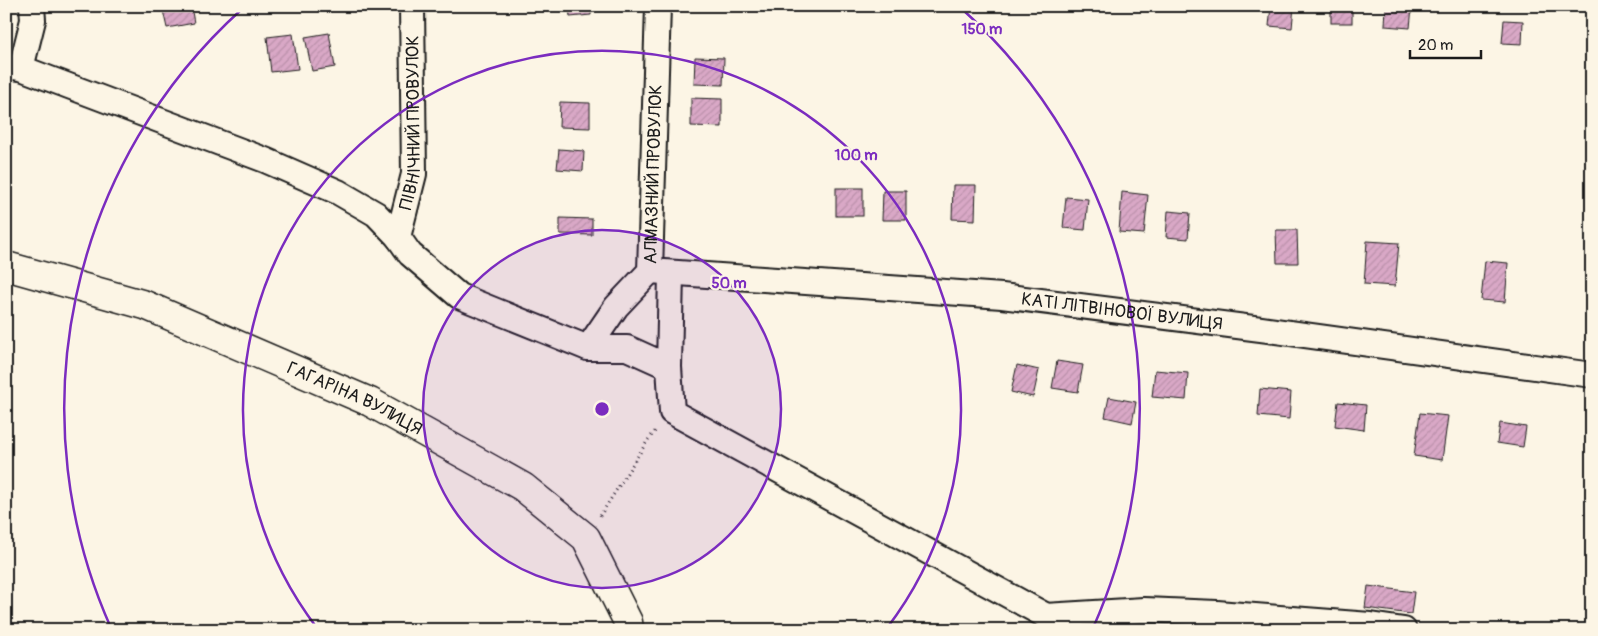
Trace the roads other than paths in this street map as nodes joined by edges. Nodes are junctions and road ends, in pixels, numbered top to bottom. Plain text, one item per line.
1 (32, 6) edge
2 (412, 6) edge
3 (658, 6) edge
4 (14, 67) edge
5 (398, 237) junction
6 (6, 266) edge
7 (661, 272) junction
8 (588, 348) junction
9 (669, 367) junction
10 (1592, 375) edge
11 (1045, 616) junction
12 (629, 630) edge
13 (1072, 630) edge
14 (1404, 630) edge

1 - 4 street
2 - 5 street, ПІВНІЧНИЙ ПРОВУЛОК
3 - 7 street, АЛМАЗНИЙ ПРОВУЛОК
4 - 5 street
5 - 8 street
6 - 12 main road, ГАГАРІНА ВУЛИЦЯ
7 - 8 street, АЛМАЗНИЙ ПРОВУЛОК
7 - 9 street
7 - 10 street, КАТІ ЛІТВІНОВОЇ ВУЛИЦЯ
8 - 9 street
9 - 11 street
11 - 13 street
11 - 14 street

